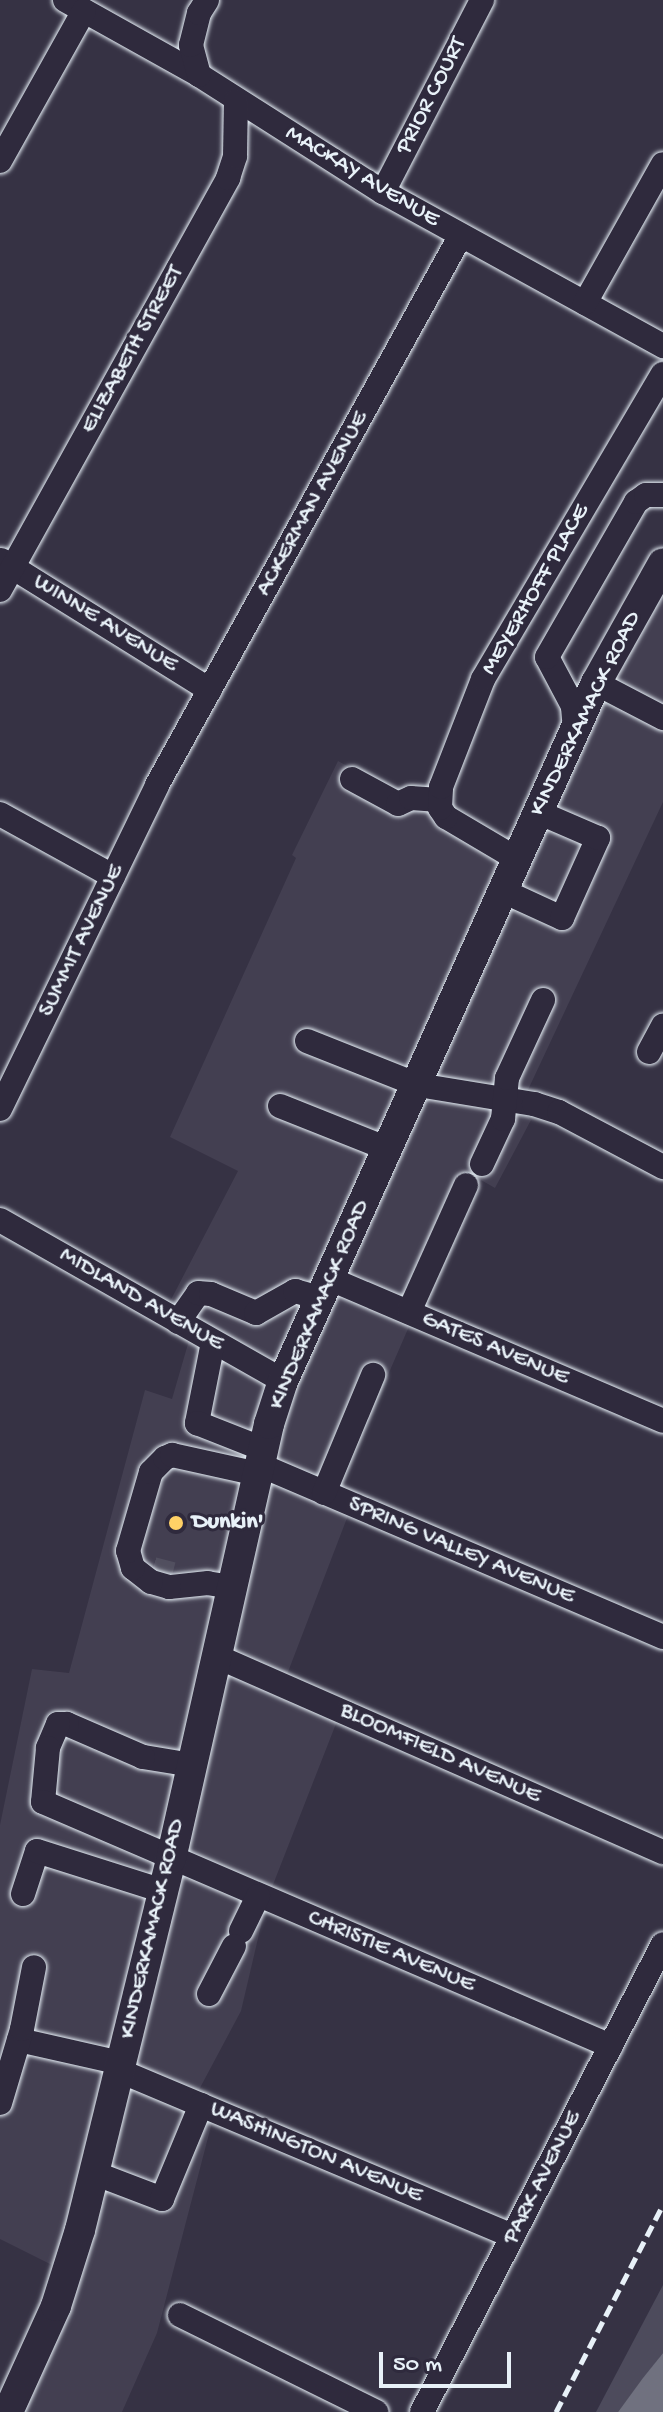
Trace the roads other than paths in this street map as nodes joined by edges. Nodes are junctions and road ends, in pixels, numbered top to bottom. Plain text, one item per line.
1 (207, 0) edge
2 (482, 0) edge
3 (74, 5) edge
4 (199, 75) junction
5 (236, 101) junction
6 (0, 161) edge
7 (663, 164) edge
8 (383, 192) junction
9 (461, 235) junction
10 (585, 303) junction
11 (663, 346) edge
12 (663, 374) edge
13 (663, 495) edge
14 (7, 563) edge
15 (663, 563) edge
16 (0, 590) edge
17 (596, 683) junction
18 (210, 690) junction
19 (663, 718) edge
20 (575, 730) junction
21 (164, 773) joint
22 (352, 779) dead end
23 (442, 809) junction
24 (538, 812) junction
25 (0, 814) edge
26 (517, 859) junction
27 (113, 876) junction
28 (503, 891) junction
29 (543, 1000) dead end
30 (663, 1026) edge
31 (307, 1041) dead end
32 (649, 1052) dead end
33 (418, 1085) junction
34 (503, 1101) junction
35 (280, 1106) dead end
36 (0, 1109) edge
37 (388, 1149) junction
38 (482, 1164) dead end
39 (663, 1167) edge
40 (466, 1185) dead end
41 (0, 1220) edge
42 (323, 1288) junction
43 (409, 1312) junction
44 (178, 1322) junction
45 (213, 1342) junction
46 (373, 1375) dead end
47 (283, 1381) junction
48 (663, 1421) edge
49 (260, 1463) junction
50 (324, 1493) junction
51 (128, 1551) junction
52 (220, 1585) junction
53 (663, 1637) edge
54 (216, 1656) junction
55 (192, 1765) junction
56 (663, 1852) edge
57 (171, 1859) junction
58 (163, 1891) junction
59 (23, 1894) dead end
60 (258, 1896) junction
61 (663, 1944) edge
62 (34, 1967) dead end
63 (209, 1994) dead end
64 (19, 2040) junction
65 (611, 2046) junction
66 (120, 2067) junction
67 (0, 2103) edge
68 (201, 2105) junction
69 (94, 2173) junction
70 (513, 2236) junction
71 (180, 2315) dead end
72 (8, 2412) edge
73 (376, 2412) edge
74 (422, 2412) edge

1 - 4 street
2 - 8 street, PRIOR COURT
3 - 4 street, MACKAY AVENUE
3 - 6 street
4 - 5 street, MACKAY AVENUE
5 - 8 street, MACKAY AVENUE
5 - 14 street, ELIZABETH STREET
7 - 10 street
8 - 9 street, MACKAY AVENUE
9 - 10 street, MACKAY AVENUE
9 - 18 street, ACKERMAN AVENUE
10 - 11 street, MACKAY AVENUE
12 - 23 street, MEYERHOFF PLACE
13 - 20 street
14 - 16 street, ELIZABETH STREET
14 - 18 street, WINNE AVENUE
15 - 17 main road, KINDERKAMACK ROAD
17 - 19 street
17 - 20 main road, KINDERKAMACK ROAD
18 - 21 street, ACKERMAN AVENUE
20 - 24 main road, KINDERKAMACK ROAD
21 - 27 street, SUMMIT AVENUE
22 - 23 street
23 - 26 street
24 - 26 main road, KINDERKAMACK ROAD
24 - 28 street
25 - 27 street
26 - 28 main road, KINDERKAMACK ROAD
27 - 36 street, SUMMIT AVENUE
28 - 33 main road, KINDERKAMACK ROAD
29 - 34 street
30 - 32 street
31 - 33 street
33 - 34 street
33 - 37 main road, KINDERKAMACK ROAD
34 - 38 street
34 - 39 street
35 - 37 street
37 - 42 main road, KINDERKAMACK ROAD
40 - 43 street
41 - 44 street, MIDLAND AVENUE
42 - 43 street, GATES AVENUE
42 - 44 street
42 - 47 main road, KINDERKAMACK ROAD
43 - 48 street, GATES AVENUE
44 - 45 street, MIDLAND AVENUE
45 - 47 street, MIDLAND AVENUE
45 - 49 street
46 - 50 street
47 - 49 main road, KINDERKAMACK ROAD
49 - 50 street, SPRING VALLEY AVENUE
49 - 51 street
49 - 52 main road, KINDERKAMACK ROAD
50 - 53 street, SPRING VALLEY AVENUE
51 - 52 street
51 - 52 street
52 - 54 main road, KINDERKAMACK ROAD
54 - 55 main road, KINDERKAMACK ROAD
54 - 56 street, BLOOMFIELD AVENUE
55 - 57 main road, KINDERKAMACK ROAD
55 - 57 street, CHRISTIE AVENUE
57 - 58 main road, KINDERKAMACK ROAD
57 - 60 street, CHRISTIE AVENUE
58 - 59 street
58 - 66 main road, KINDERKAMACK ROAD
60 - 63 street
60 - 65 street, CHRISTIE AVENUE
61 - 65 street, PARK AVENUE
62 - 64 street
64 - 66 street, WASHINGTON AVENUE
64 - 67 street
65 - 70 street, PARK AVENUE
66 - 68 street, WASHINGTON AVENUE
66 - 69 main road, KINDERKAMACK ROAD
68 - 69 street
68 - 70 street, WASHINGTON AVENUE
69 - 72 main road, KINDERKAMACK ROAD
70 - 74 street, PARK AVENUE
71 - 73 street

